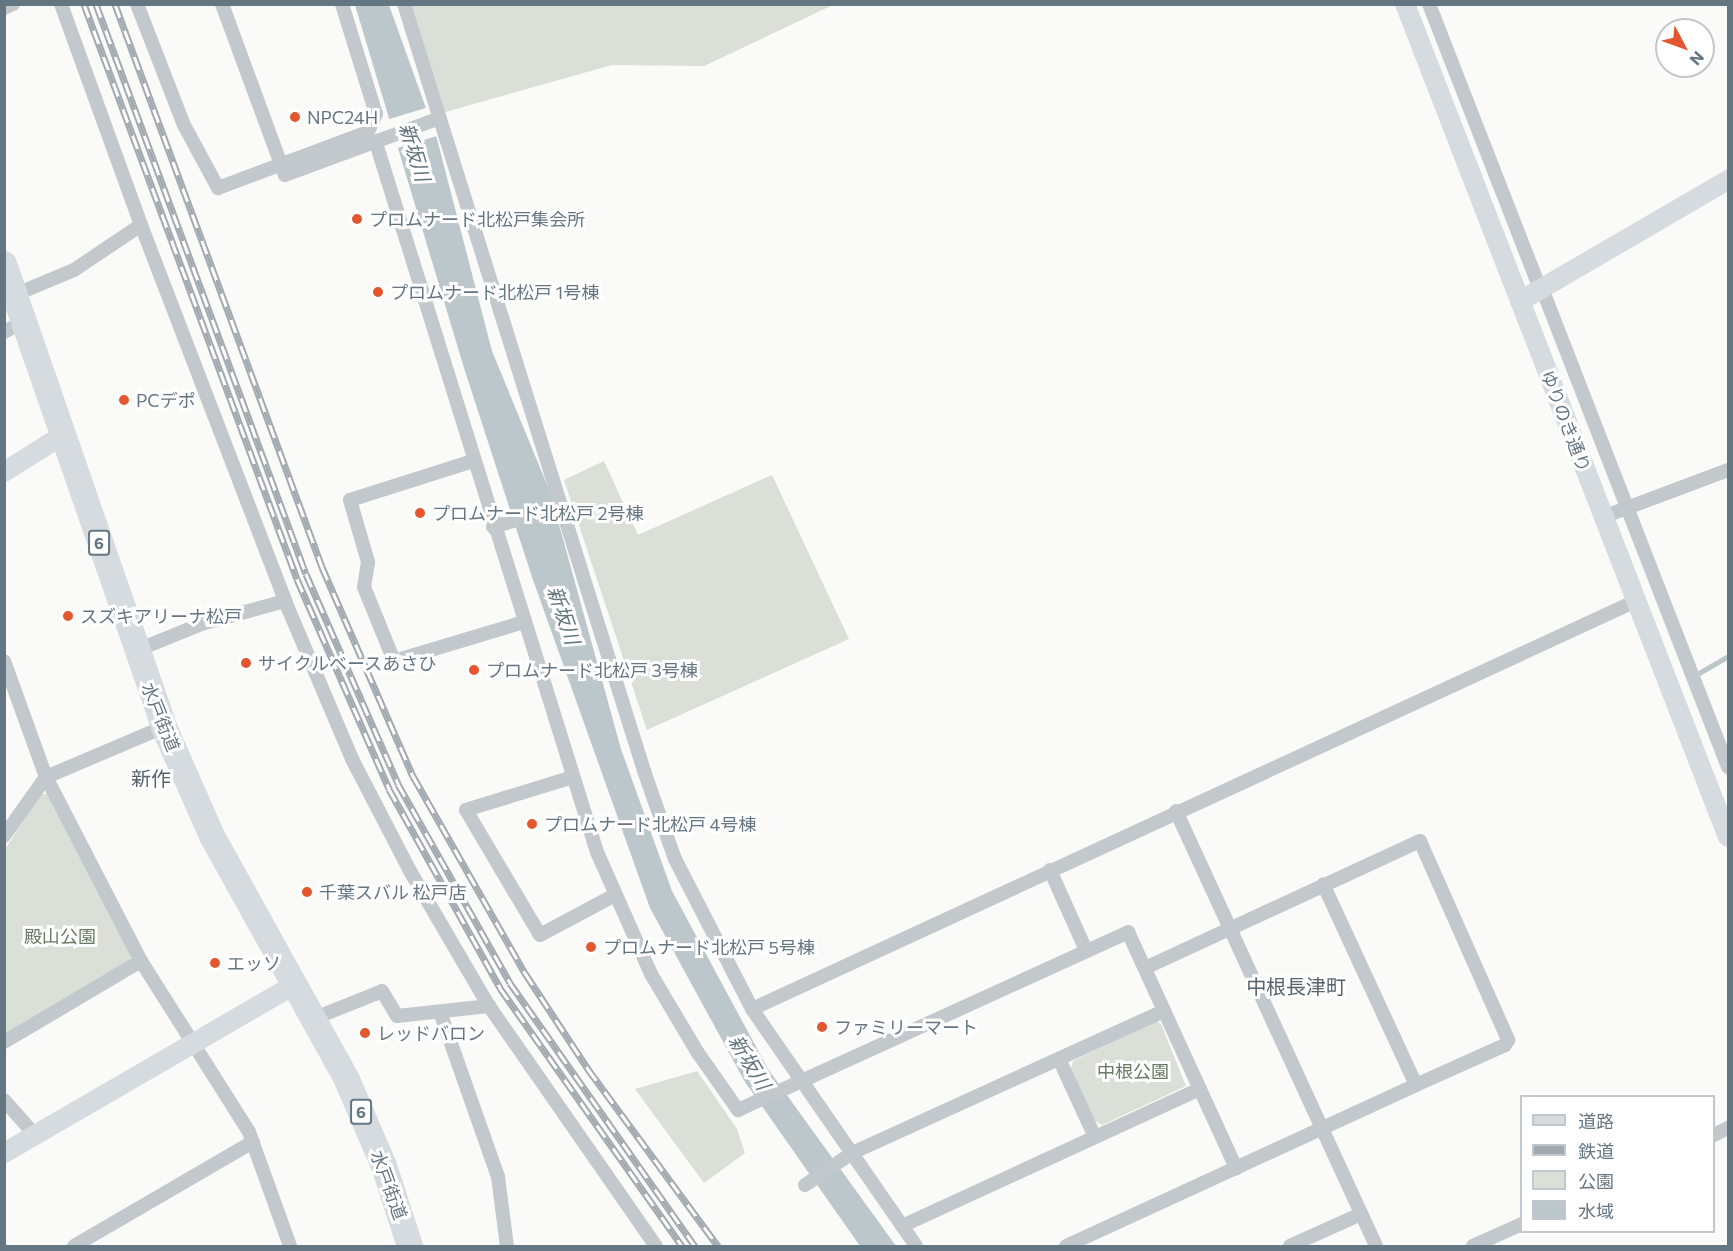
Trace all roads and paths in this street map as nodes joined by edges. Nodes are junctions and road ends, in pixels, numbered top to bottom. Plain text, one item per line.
1 (13, 4) edge
2 (61, 4) edge
3 (137, 4) edge
4 (222, 4) edge
5 (342, 4) edge
6 (404, 4) edge
7 (1429, 4) edge
8 (1406, 5) edge
9 (4, 8) edge
10 (437, 119) junction
11 (376, 143) junction
12 (279, 163) junction
13 (1728, 180) edge
14 (141, 225) junction
15 (4, 264) edge
16 (1542, 292) junction
17 (14, 295) junction
18 (1520, 301) junction
19 (14, 327) edge
20 (63, 435) junction
21 (473, 461) junction
22 (1728, 470) edge
23 (4, 472) edge
24 (562, 506) junction
25 (1628, 509) junction
26 (1603, 517) junction
27 (493, 528) junction
28 (1638, 600) junction
29 (285, 601) junction
30 (524, 622) junction
31 (135, 651) junction
32 (4, 661) edge
33 (164, 727) junction
34 (1728, 767) edge
35 (46, 777) junction
36 (573, 777) junction
37 (1176, 811) junction
38 (1724, 812) edge
39 (4, 836) edge
40 (1728, 837) edge
41 (1050, 870) junction
42 (1323, 884) junction
43 (615, 896) junction
44 (1229, 928) junction
45 (1086, 950) junction
46 (141, 961) junction
47 (1145, 968) junction
48 (295, 984) junction
49 (489, 1006) junction
50 (752, 1009) junction
51 (1164, 1011) junction
52 (440, 1012) junction
53 (315, 1018) junction
54 (4, 1042) edge
55 (193, 1044) junction
56 (1059, 1059) junction
57 (801, 1082) junction
58 (1416, 1085) junction
59 (1200, 1089) junction
60 (4, 1100) edge
61 (1322, 1129) junction
62 (35, 1135) junction
63 (1095, 1137) junction
64 (253, 1142) junction
65 (4, 1152) edge
66 (852, 1153) junction
67 (1236, 1168) junction
68 (804, 1185) dead end
69 (1361, 1214) junction
70 (1520, 1224) edge
71 (902, 1226) junction
72 (74, 1246) edge
73 (290, 1246) edge
74 (410, 1246) edge
75 (507, 1246) edge
76 (656, 1246) edge
77 (916, 1246) edge
78 (1066, 1246) edge
79 (1290, 1246) edge
80 (1376, 1246) edge
81 (1473, 1246) edge

1 - 9 street
2 - 14 street
3 - 12 street
4 - 12 street
5 - 12 street
6 - 10 street
7 - 16 street
8 - 18 street, ゆりのき通り
10 - 11 street
10 - 24 street
11 - 12 street
11 - 21 street
13 - 16 street
14 - 17 street
14 - 29 street
15 - 17 highway, 水戸街道 / 6
16 - 18 street
16 - 25 street
17 - 19 highway, 水戸街道 / 6
18 - 26 street, ゆりのき通り
19 - 20 highway, 水戸街道 / 6
20 - 23 street
20 - 31 highway, 水戸街道 / 6
21 - 27 street
21 - 30 street
22 - 25 street
24 - 27 street
24 - 50 street
25 - 26 street
25 - 34 street
26 - 28 street, ゆりのき通り
27 - 30 street
28 - 37 street
28 - 38 street, ゆりのき通り
29 - 31 street
29 - 49 street
30 - 36 street
31 - 33 highway, 水戸街道 / 6
32 - 35 street
33 - 35 street
33 - 48 highway, 水戸街道 / 6
35 - 39 street
35 - 46 street
36 - 43 street
36 - 43 street
37 - 41 street
37 - 44 street
38 - 40 street, ゆりのき通り
41 - 45 street
41 - 50 street
42 - 44 street
42 - 58 street
42 - 58 street
43 - 57 street
44 - 47 street
44 - 61 street
45 - 47 street
45 - 57 street
46 - 54 street
46 - 55 street
47 - 51 street
48 - 53 highway, 水戸街道 / 6
48 - 55 street
49 - 52 street
49 - 76 street
50 - 57 street
51 - 56 street
51 - 59 street
52 - 53 street
52 - 75 street
53 - 74 highway, 水戸街道 / 6
55 - 62 street
55 - 64 street
56 - 63 street
56 - 66 street
57 - 66 street
58 - 61 street
59 - 63 street
59 - 67 street
60 - 62 street
61 - 67 street
61 - 69 street
62 - 65 street
63 - 71 street
64 - 72 street
64 - 73 street
66 - 68 street
66 - 71 street
67 - 78 street
69 - 79 street
69 - 80 street
70 - 81 street
71 - 77 street

